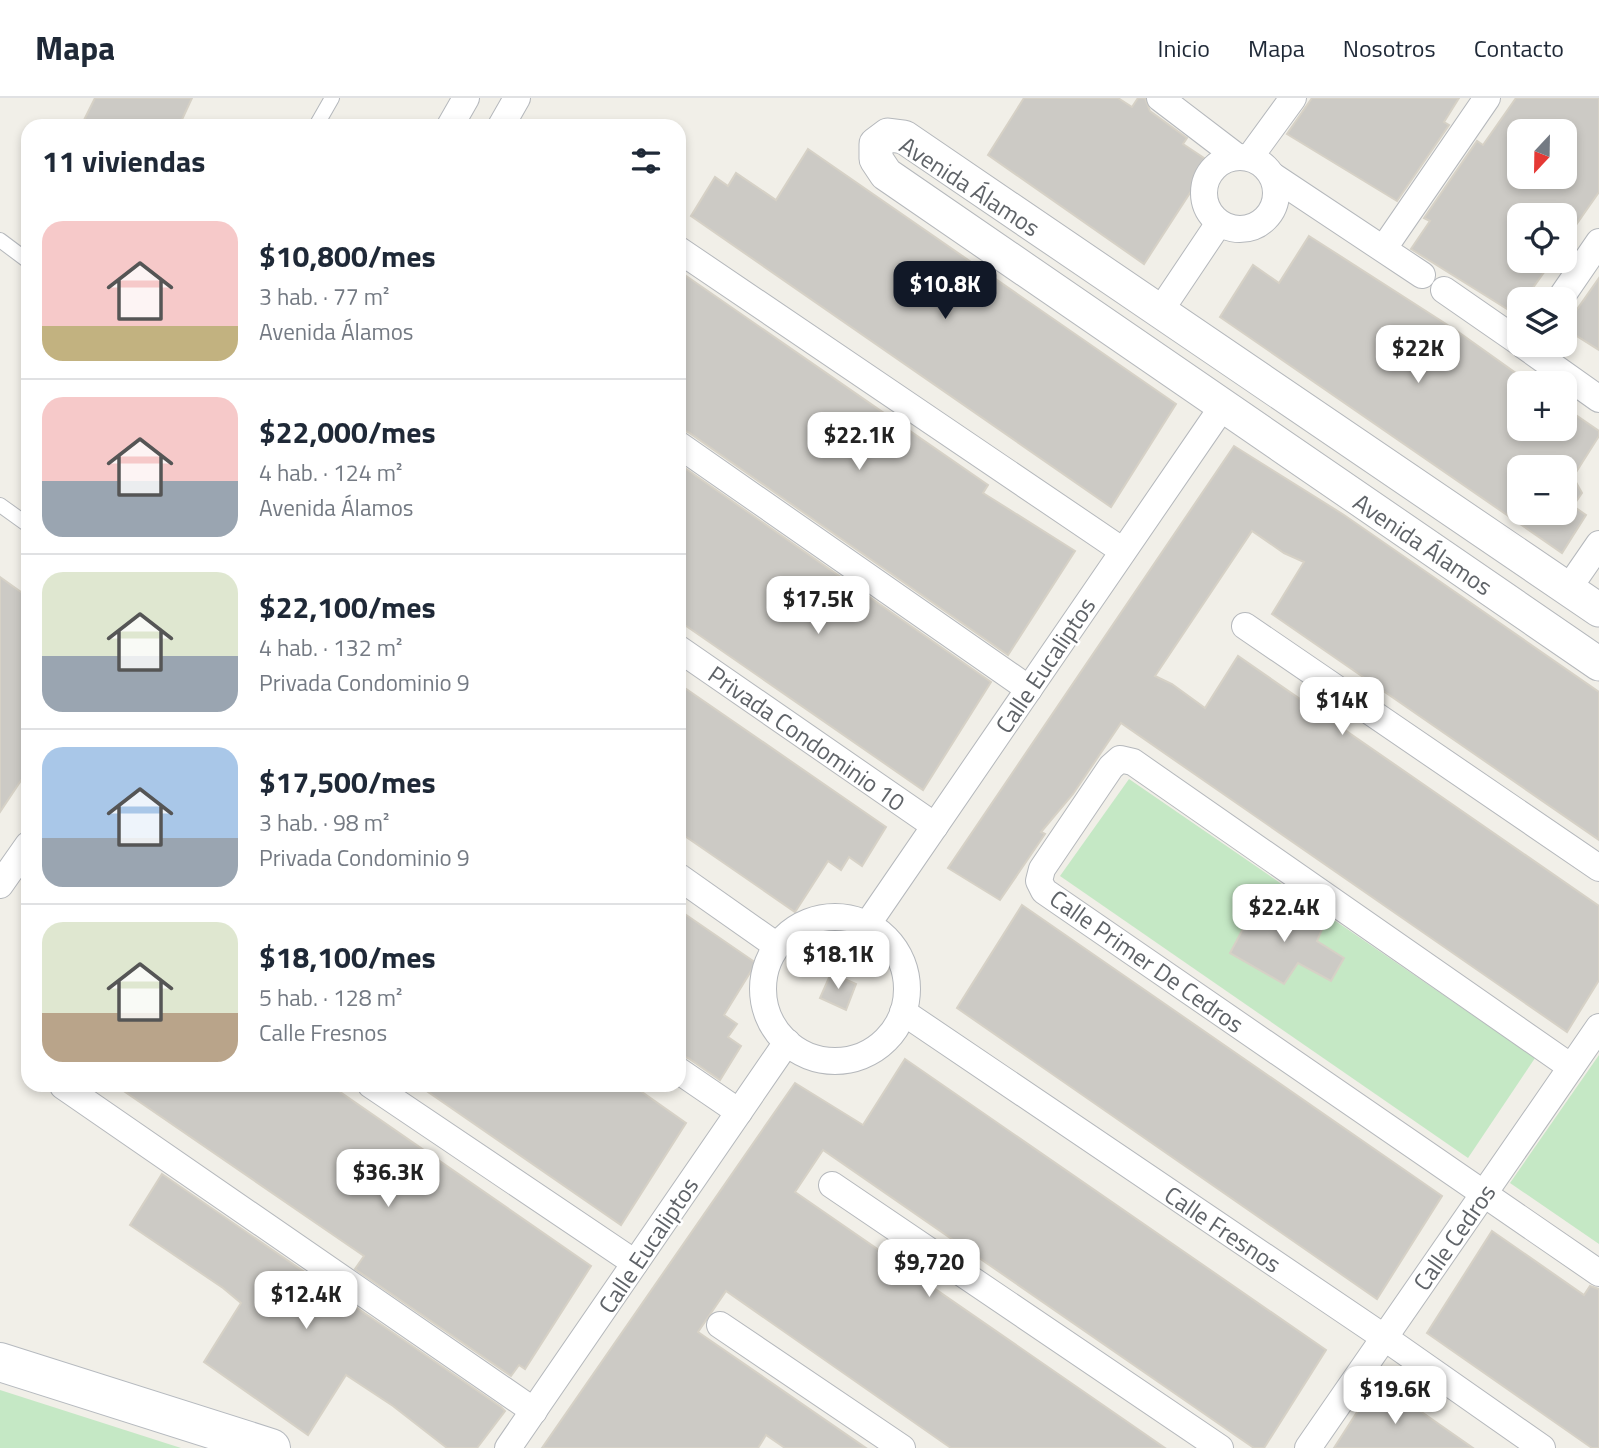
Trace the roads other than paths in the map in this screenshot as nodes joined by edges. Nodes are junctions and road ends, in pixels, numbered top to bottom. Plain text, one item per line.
1 (332, 98) edge
2 (517, 98) edge
3 (1160, 98) edge
4 (1293, 98) edge
5 (1487, 98) edge
6 (463, 99) edge
7 (320, 119) edge
8 (453, 119) edge
9 (504, 119) edge
10 (1243, 157) junction
11 (1273, 176) junction
12 (1219, 223) junction
13 (0, 240) edge
14 (1599, 242) edge
15 (1384, 248) junction
16 (686, 255) edge
17 (21, 256) edge
18 (1568, 287) edge
19 (1160, 312) junction
20 (1507, 333) edge
21 (1541, 357) edge
22 (1599, 399) edge
23 (1223, 406) junction
24 (686, 451) edge
25 (0, 505) edge
26 (21, 520) edge
27 (1599, 544) edge
28 (1123, 551) junction
29 (1568, 589) junction
30 (1599, 610) edge
31 (1245, 626) dead end
32 (686, 654) edge
33 (1599, 664) edge
34 (1029, 689) junction
35 (935, 826) junction
36 (21, 855) edge
37 (1599, 868) edge
38 (686, 882) edge
39 (0, 885) edge
40 (867, 925) junction
41 (777, 946) junction
42 (903, 1012) junction
43 (1599, 1027) edge
44 (787, 1042) junction
45 (1571, 1068) junction
46 (686, 1076) edge
47 (72, 1092) edge
48 (381, 1092) edge
49 (739, 1112) junction
50 (832, 1185) dead end
51 (1484, 1193) junction
52 (635, 1263) junction
53 (1599, 1273) edge
54 (720, 1325) dead end
55 (1385, 1338) junction
56 (0, 1362) edge
57 (534, 1410) junction
58 (271, 1448) edge
59 (508, 1448) edge
60 (902, 1448) edge
61 (1220, 1448) edge
62 (1308, 1448) edge
63 (1542, 1448) edge

1 - 7 lane
2 - 9 street
3 - 10 street
4 - 10 street
5 - 15 street
6 - 8 street
10 - 11 street
10 - 12 street
11 - 12 street
11 - 15 street
12 - 19 street
13 - 17 lane
14 - 18 street
15 - 20 street
16 - 28 street
19 - 23 street, Avenida Álamos
19 - 29 street, Avenida Álamos
21 - 22 street
23 - 28 street, Calle Eucaliptos
23 - 33 street, Avenida Álamos
24 - 34 street
25 - 26 lane
27 - 29 street
28 - 34 street, Calle Eucaliptos
29 - 30 street, Avenida Álamos
31 - 37 street
32 - 35 street, Privada Condominio 10
34 - 35 street, Calle Eucaliptos
35 - 40 street, Calle Eucaliptos
36 - 39 street
38 - 41 street
40 - 41 street
40 - 42 street
41 - 44 street
42 - 44 street
42 - 55 street, Calle Fresnos
43 - 45 street, Calle Cedros
44 - 49 street, Calle Eucaliptos
45 - 51 street, Calle Cedros
45 - 51 street, Calle Primer De Cedros
46 - 49 street
47 - 57 street
48 - 52 street
49 - 52 street, Calle Eucaliptos
50 - 61 street
51 - 53 street
51 - 55 street, Calle Cedros
52 - 57 street, Calle Eucaliptos
54 - 60 street
55 - 62 street, Calle Cedros
55 - 63 street, Calle Fresnos
56 - 58 main road
57 - 59 street, Calle Eucaliptos

